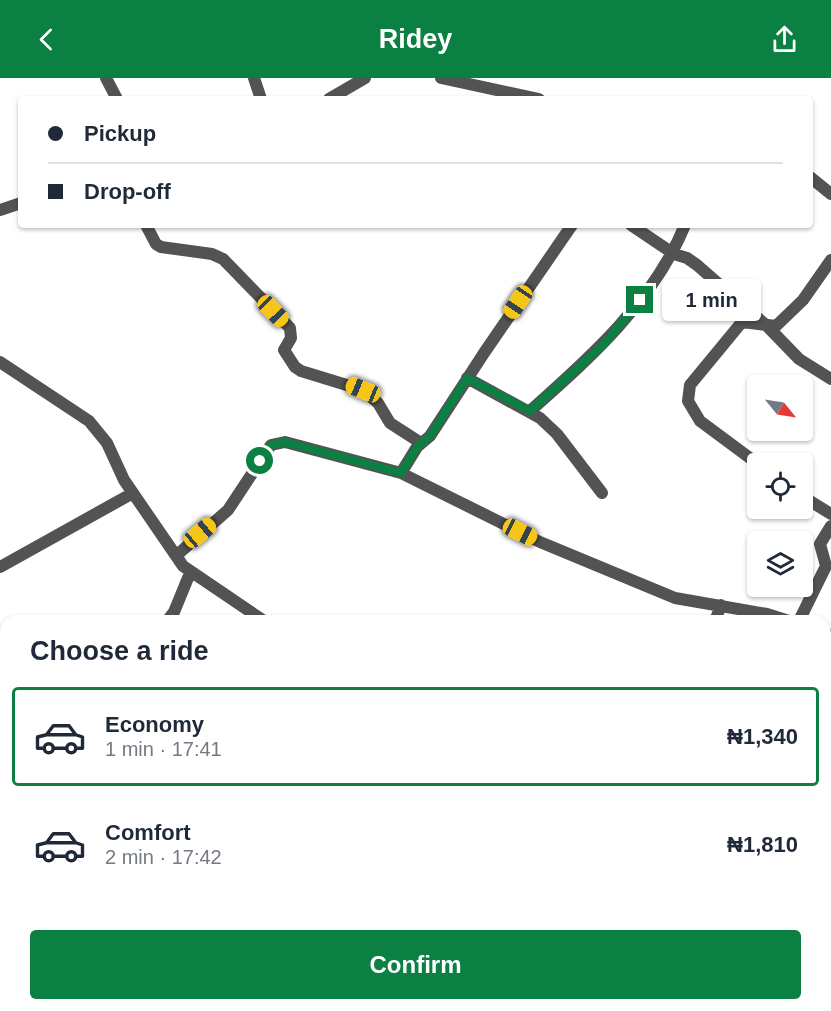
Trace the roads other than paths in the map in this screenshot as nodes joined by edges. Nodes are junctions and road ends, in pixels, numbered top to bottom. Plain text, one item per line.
1 (106, 78) edge
2 (254, 78) edge
3 (365, 78) edge
4 (441, 78) edge
5 (115, 96) edge
6 (260, 96) edge
7 (334, 96) edge
8 (525, 96) edge
9 (813, 179) edge
10 (831, 194) edge
11 (18, 204) edge
12 (0, 210) edge
13 (148, 228) edge
14 (570, 228) edge
15 (635, 228) edge
16 (685, 228) edge
17 (674, 254) junction
18 (831, 260) edge
19 (767, 326) junction
20 (2, 368) edge
21 (467, 378) junction
22 (831, 379) edge
23 (530, 411) junction
24 (421, 443) junction
25 (747, 456) edge
26 (401, 473) junction
27 (134, 493) junction
28 (602, 493) dead end
29 (813, 503) edge
30 (831, 514) edge
31 (831, 526) edge
32 (177, 555) junction
33 (0, 567) edge
34 (190, 573) junction
35 (721, 605) junction
36 (172, 615) edge
37 (255, 615) edge
38 (717, 615) edge
39 (764, 615) edge
40 (802, 615) edge

1 - 5 street
2 - 6 street
3 - 7 street
4 - 8 street
9 - 10 street
11 - 12 street
13 - 24 street
14 - 21 street
15 - 17 street
16 - 17 street
17 - 19 street
17 - 23 street
18 - 19 street
19 - 22 street
19 - 25 street
20 - 27 street
21 - 23 street
21 - 24 street
23 - 28 street
24 - 26 street
26 - 32 street
26 - 35 street
27 - 32 street
27 - 33 street
29 - 30 street
31 - 40 street
32 - 34 street
34 - 36 street
34 - 37 street
35 - 38 street
35 - 39 street

